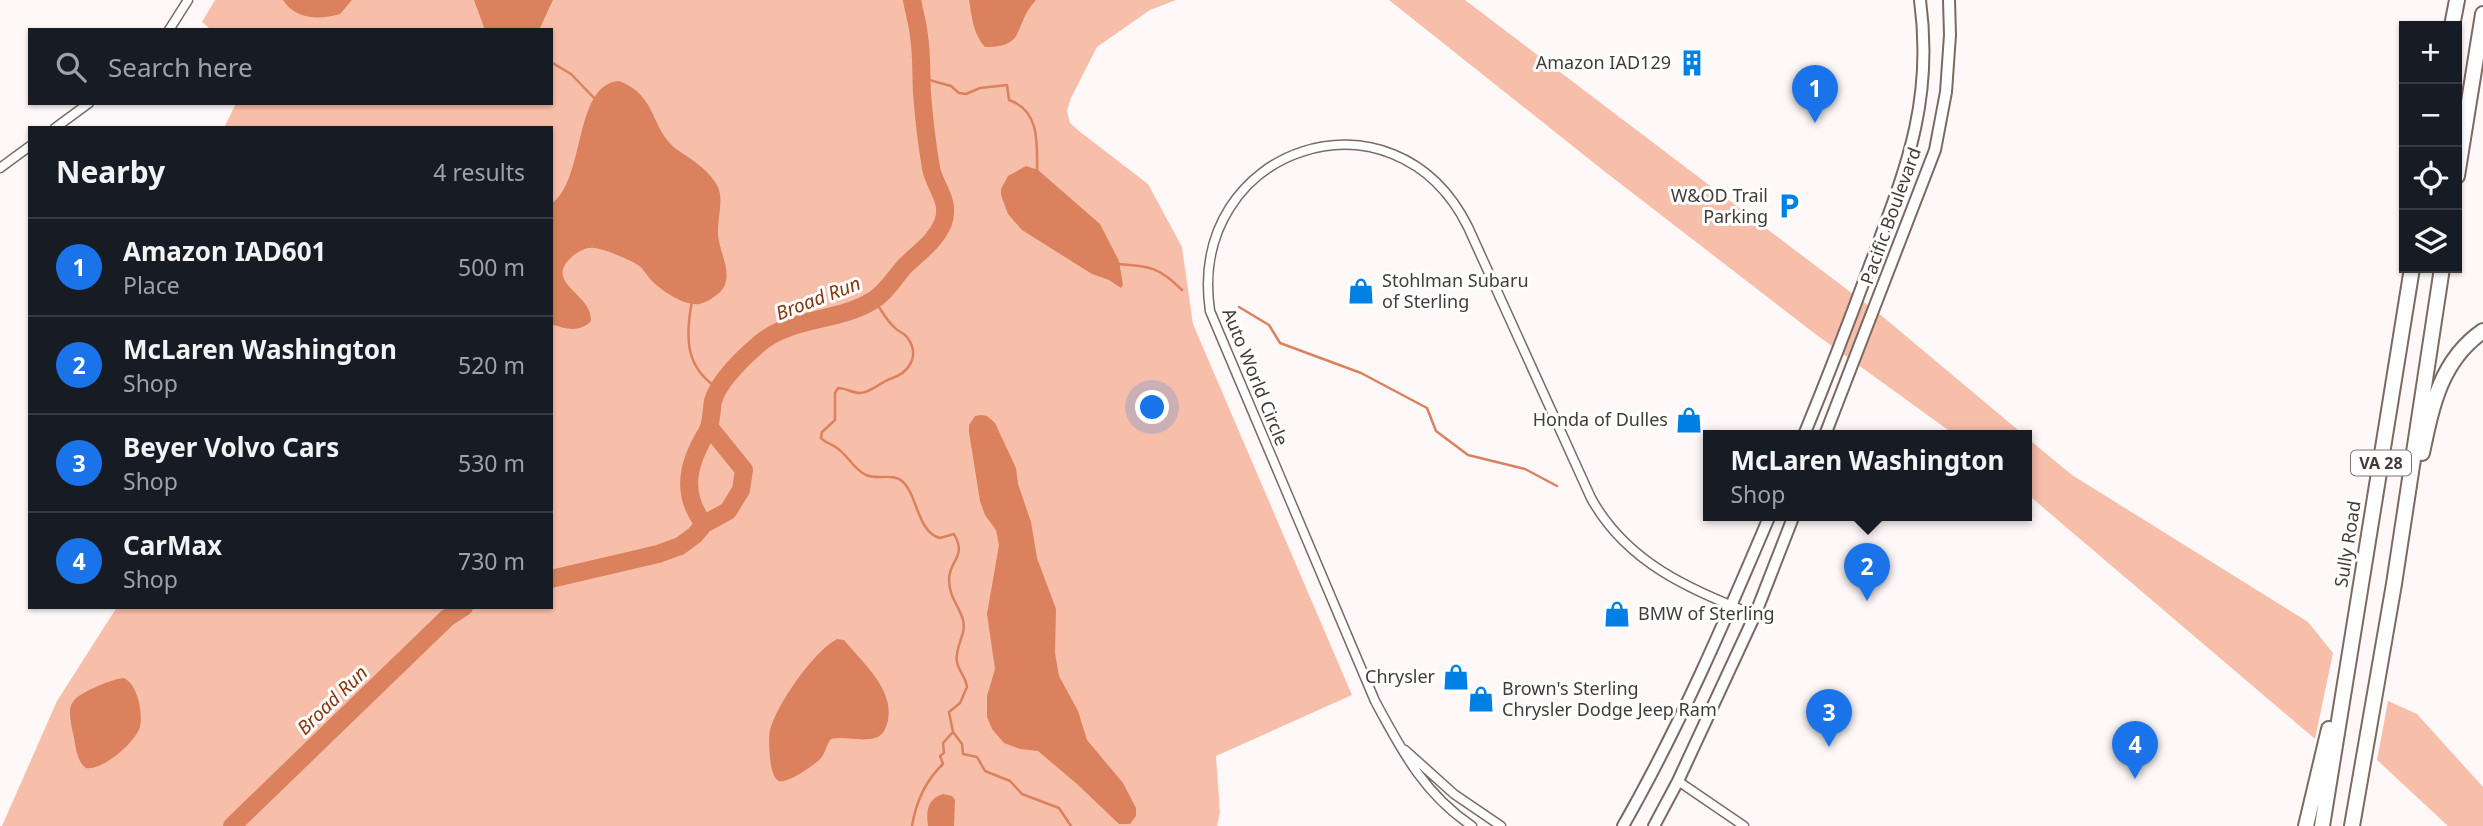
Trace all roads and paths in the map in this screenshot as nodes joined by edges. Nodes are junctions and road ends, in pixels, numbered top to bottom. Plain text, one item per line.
1 (188, 0) edge
2 (1920, 0) edge
3 (1949, 0) edge
4 (2457, 0) edge
5 (2483, 14) edge
6 (2453, 21) edge
7 (170, 28) edge
8 (86, 105) edge
9 (58, 126) edge
10 (28, 147) edge
11 (2462, 147) edge
12 (0, 168) edge
13 (2411, 273) edge
14 (2441, 273) edge
15 (2483, 331) edge
16 (1806, 430) edge
17 (1827, 430) edge
18 (1767, 521) edge
19 (1792, 521) edge
20 (2393, 584) junction
21 (1732, 606) junction
22 (1755, 615) junction
23 (2353, 636) junction
24 (1400, 745) junction
25 (1678, 782) junction
26 (1472, 826) edge
27 (1501, 826) edge
28 (1623, 826) edge
29 (1654, 826) edge
30 (1744, 826) edge
31 (2306, 826) edge
32 (2322, 826) edge
33 (2353, 826) edge

1 - 7 street
2 - 16 main road, Pacific Boulevard
3 - 17 main road, Pacific Boulevard
4 - 6 highway
5 - 11 highway
8 - 9 street
10 - 12 street
13 - 23 highway, Sully Road / VA 28
14 - 20 highway, VA 28
15 - 20 highway
18 - 21 main road
19 - 22 main road
20 - 33 highway, VA 28
21 - 22 street, Auto World Circle
21 - 24 street, Auto World Circle
21 - 28 main road
22 - 25 main road
23 - 31 highway
23 - 32 highway, Sully Road / VA 28
24 - 26 street, Auto World Circle
24 - 27 street, Auto World Circle
25 - 29 main road
25 - 30 street

